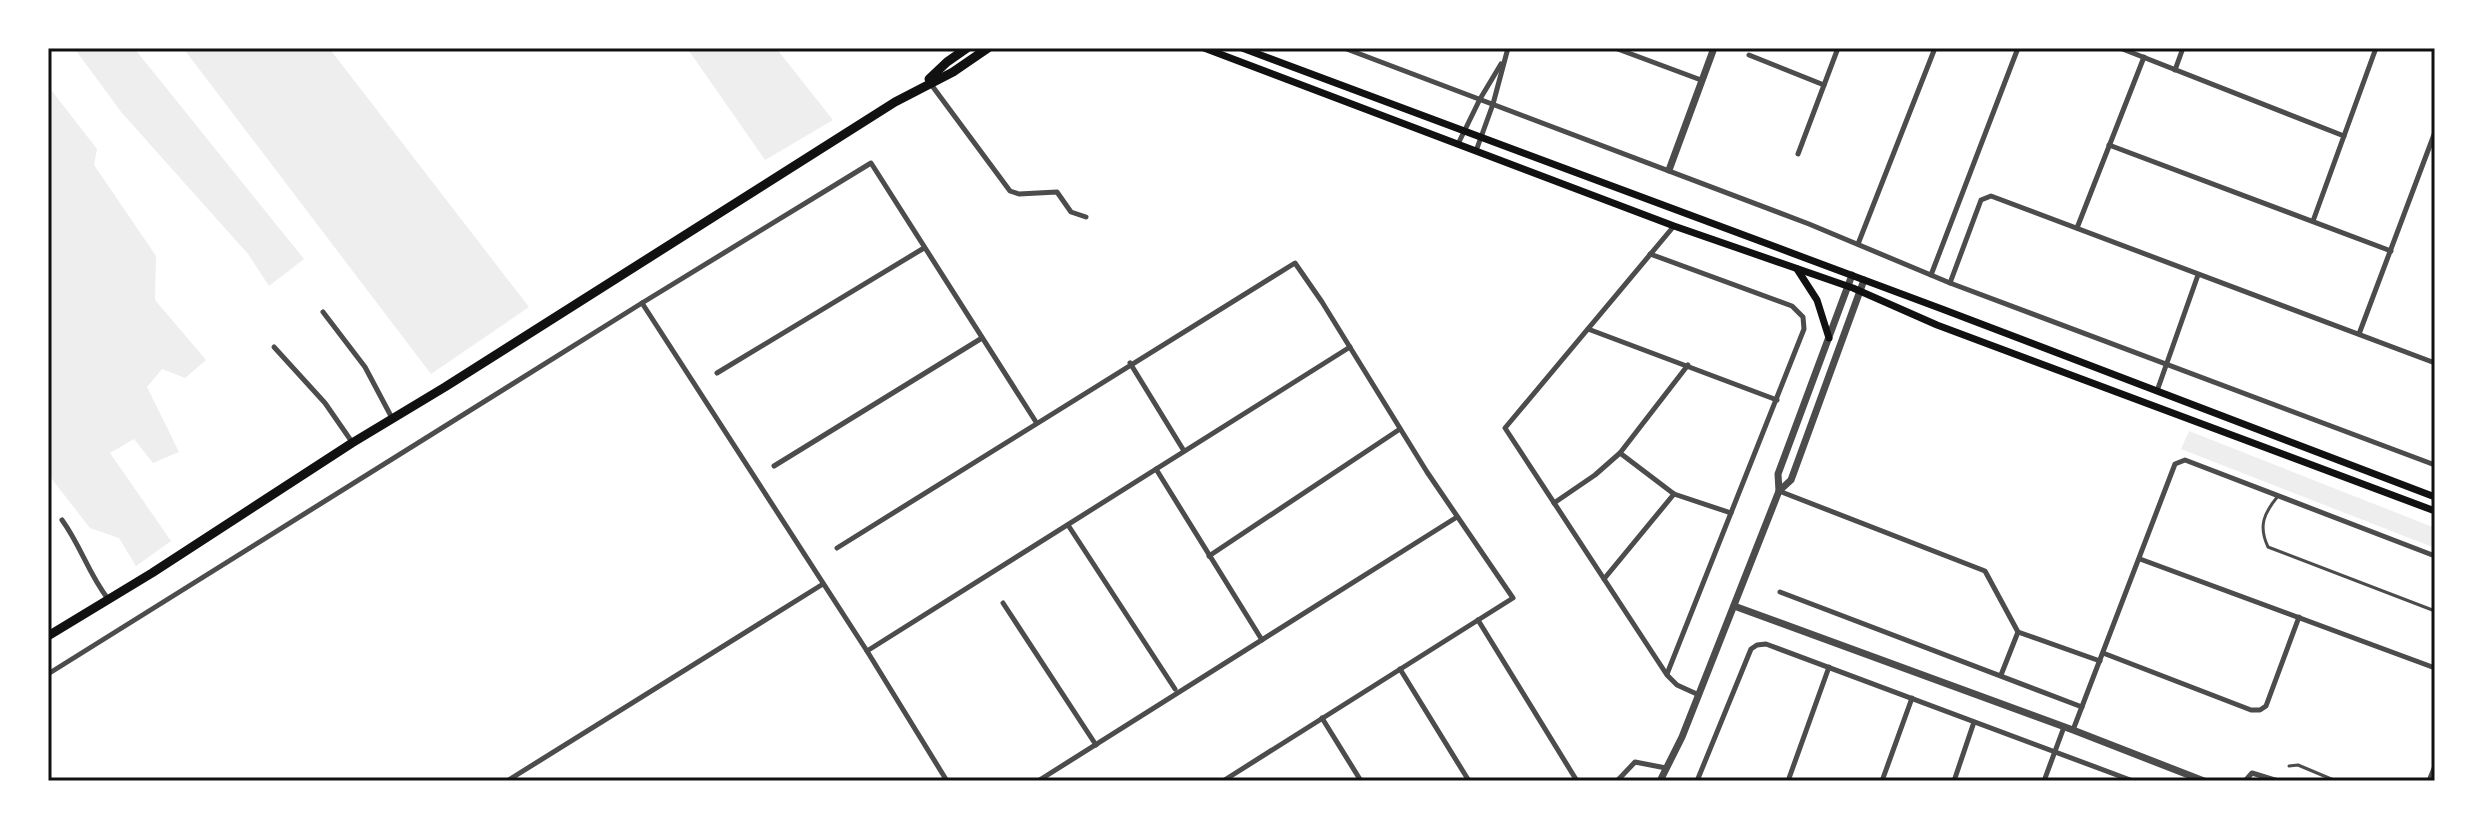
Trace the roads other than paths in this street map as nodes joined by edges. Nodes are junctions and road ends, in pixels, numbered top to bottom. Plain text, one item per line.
1 (967, 48) edge
2 (988, 48) edge
3 (1204, 48) edge
4 (1242, 48) edge
5 (1344, 48) edge
6 (1508, 48) edge
7 (1615, 48) edge
8 (1714, 48) edge
9 (1838, 48) edge
10 (1935, 48) edge
11 (2018, 48) edge
12 (2120, 48) edge
13 (2183, 48) edge
14 (2376, 48) edge
15 (1749, 55) dead end
16 (2144, 57) junction
17 (1505, 58) junction
18 (2175, 70) junction
19 (1701, 80) junction
20 (927, 83) junction
21 (1824, 85) junction
22 (1480, 99) junction
23 (1493, 104) junction
24 (1464, 131) junction
25 (2435, 132) edge
26 (2344, 136) junction
27 (1481, 137) junction
28 (1458, 144) junction
29 (2109, 145) junction
30 (1476, 151) junction
31 (1798, 154) dead end
32 (1669, 170) junction
33 (1086, 217) dead end
34 (2313, 221) junction
35 (1674, 226) junction
36 (2077, 228) junction
37 (1858, 244) junction
38 (924, 248) junction
39 (2391, 251) junction
40 (1650, 254) junction
41 (1797, 269) junction
42 (1852, 275) junction
43 (1931, 275) junction
44 (2198, 275) junction
45 (1864, 280) junction
46 (1950, 283) junction
47 (1848, 286) junction
48 (1860, 291) junction
49 (642, 303) junction
50 (323, 312) dead end
51 (1588, 329) junction
52 (2359, 334) junction
53 (982, 338) junction
54 (1829, 338) junction
55 (274, 347) dead end
56 (1350, 347) junction
57 (1130, 363) junction
58 (2435, 363) edge
59 (2166, 364) junction
60 (1688, 365) junction
61 (717, 373) dead end
62 (2157, 391) junction
63 (1777, 400) junction
64 (393, 419) junction
65 (1036, 422) junction
66 (1400, 429) junction
67 (352, 443) junction
68 (1184, 451) junction
69 (1620, 453) junction
70 (2435, 465) edge
71 (774, 466) dead end
72 (1156, 469) junction
73 (1779, 491) junction
74 (1674, 494) junction
75 (2278, 496) junction
76 (2435, 497) edge
77 (1554, 503) junction
78 (2435, 511) edge
79 (1731, 513) junction
80 (1457, 517) junction
81 (62, 520) dead end
82 (1068, 525) junction
83 (837, 548) dead end
84 (1209, 556) junction
85 (2435, 556) edge
86 (2139, 558) junction
87 (1604, 579) junction
88 (823, 584) junction
89 (1780, 592) dead end
90 (109, 599) junction
91 (1003, 603) dead end
92 (1734, 606) junction
93 (2435, 611) edge
94 (2299, 617) junction
95 (1478, 620) junction
96 (2018, 632) junction
97 (48, 636) edge
98 (1262, 640) junction
99 (867, 651) junction
100 (2103, 653) junction
101 (2100, 661) junction
102 (1829, 667) junction
103 (2435, 668) edge
104 (1400, 669) junction
105 (48, 674) edge
106 (1667, 675) junction
107 (2001, 675) junction
108 (1175, 689) dead end
109 (1699, 695) junction
110 (1912, 698) junction
111 (2082, 707) junction
112 (1322, 718) junction
113 (1974, 722) junction
114 (2064, 727) junction
115 (2073, 730) junction
116 (1096, 745) junction
117 (2054, 752) junction
118 (2289, 766) dead end
119 (2435, 766) edge
120 (1666, 768) junction
121 (1235, 778) edge
122 (507, 781) edge
123 (947, 781) edge
124 (1038, 781) edge
125 (1223, 781) edge
126 (1361, 781) edge
127 (1469, 781) edge
128 (1577, 781) edge
129 (1617, 781) edge
130 (1660, 781) edge
131 (1697, 781) edge
132 (1788, 781) edge
133 (1882, 781) edge
134 (1954, 781) edge
135 (2044, 781) edge
136 (2133, 781) edge
137 (2204, 781) edge
138 (2245, 781) edge
139 (2278, 781) edge
140 (2336, 781) edge
141 (2429, 781) edge

1 - 20 highway
2 - 20 highway
3 - 28 main road
4 - 24 main road
5 - 22 street
6 - 17 street
7 - 19 street
8 - 19 street
9 - 21 street
10 - 37 street
11 - 43 street
12 - 16 street
13 - 18 street
14 - 26 street
15 - 21 street
16 - 18 street
16 - 29 street
17 - 22 street
17 - 23 street
18 - 26 street
19 - 32 street
20 - 33 street
20 - 64 highway
21 - 31 street
22 - 23 street
22 - 24 street
23 - 27 street
23 - 32 street
24 - 27 main road
24 - 28 street
25 - 39 street
26 - 34 street
27 - 30 street
27 - 42 main road
28 - 30 main road
29 - 34 street
29 - 36 street
30 - 35 main road
32 - 37 street
34 - 39 street
35 - 40 street
35 - 41 main road
36 - 44 street
36 - 46 street
37 - 43 street
38 - 49 street
38 - 53 street
38 - 61 street
39 - 52 street
40 - 51 street
40 - 63 street
41 - 47 main road
41 - 54 main road
42 - 45 main road
42 - 47 street
43 - 46 street
44 - 52 street
44 - 59 street
45 - 48 street
45 - 62 main road
46 - 59 street
47 - 48 main road
47 - 54 street
48 - 73 street
48 - 78 main road
49 - 88 street
49 - 105 street
50 - 64 street
51 - 60 street
51 - 77 street
52 - 58 street
53 - 65 street
53 - 71 street
54 - 73 street
55 - 67 street
56 - 57 street
56 - 66 street
56 - 68 street
57 - 65 street
57 - 68 street
59 - 62 street
59 - 70 street
60 - 63 street
60 - 69 street
62 - 76 main road
63 - 79 street
64 - 67 highway
65 - 83 street
66 - 80 street
66 - 84 street
67 - 90 highway
68 - 72 street
69 - 74 street
69 - 77 street
72 - 82 street
72 - 84 street
73 - 92 street
73 - 96 street
74 - 79 street
74 - 87 street
75 - 85 street
75 - 86 street
75 - 93 lane
77 - 87 street
79 - 106 street
80 - 95 street
80 - 98 street
81 - 90 street
82 - 99 street
82 - 108 street
84 - 98 street
86 - 94 street
86 - 100 street
87 - 106 street
88 - 99 street
88 - 122 street
89 - 107 street
90 - 97 highway
91 - 116 street
92 - 109 street
92 - 114 street
94 - 100 street
94 - 103 street
95 - 104 street
95 - 128 street
96 - 101 street
96 - 107 street
98 - 116 street
99 - 123 street
100 - 101 street
101 - 111 street
102 - 110 street
102 - 131 street
102 - 132 street
104 - 112 street
104 - 127 street
106 - 109 street
107 - 111 street
109 - 120 street
110 - 113 street
110 - 133 street
111 - 115 street
112 - 121 street
112 - 126 street
113 - 117 street
113 - 134 street
114 - 115 street
114 - 117 street
115 - 137 street
116 - 124 street
117 - 135 street
117 - 136 street
118 - 140 lane
119 - 141 street
120 - 129 street
120 - 130 street
121 - 125 street
138 - 139 street

